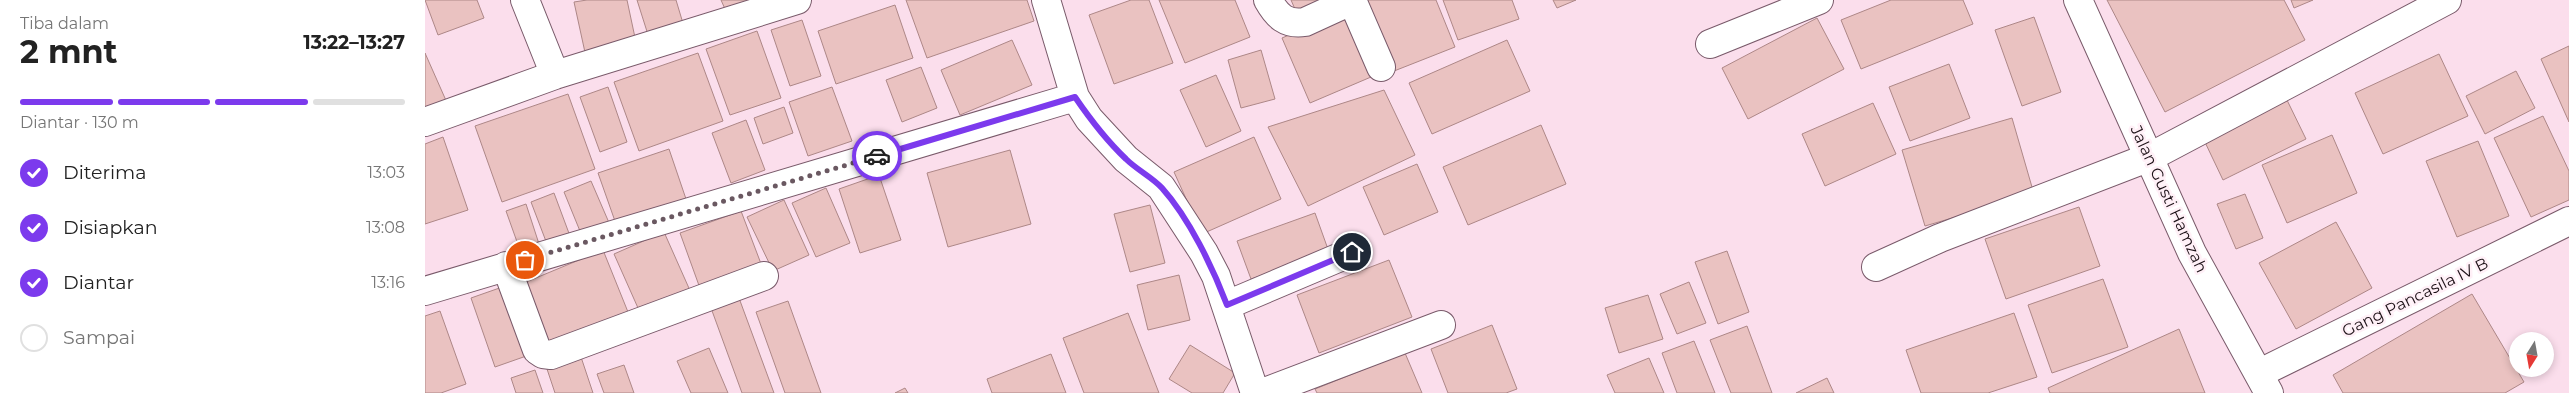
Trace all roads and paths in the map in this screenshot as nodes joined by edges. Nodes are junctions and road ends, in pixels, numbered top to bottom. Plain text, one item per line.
1 (797, 0) edge
2 (1268, 0) edge
3 (1353, 0) edge
4 (1819, 0) edge
5 (2078, 0) edge
6 (2447, 0) edge
7 (1048, 1) edge
8 (534, 3) edge
9 (1711, 44) dead end
10 (1381, 67) dead end
11 (555, 76) junction
12 (1075, 97) junction
13 (425, 122) edge
14 (2150, 157) junction
15 (2569, 220) edge
16 (1352, 252) dead end
17 (506, 266) junction
18 (1877, 267) dead end
19 (764, 276) dead end
20 (425, 291) edge
21 (1227, 305) junction
22 (1441, 325) dead end
23 (2265, 383) edge
24 (1255, 393) edge
25 (1262, 393) edge

1 - 11 street
2 - 3 street
3 - 10 street
4 - 9 street
5 - 14 street, Jalan Gusti Hamzah
6 - 14 street
7 - 12 street
8 - 11 street
11 - 13 street
12 - 17 street
12 - 21 street
14 - 18 street
14 - 23 street, Jalan Gusti Hamzah
15 - 23 street, Gang Pancasila IV B
16 - 21 street
17 - 19 street
17 - 20 street
21 - 24 street
22 - 25 street

